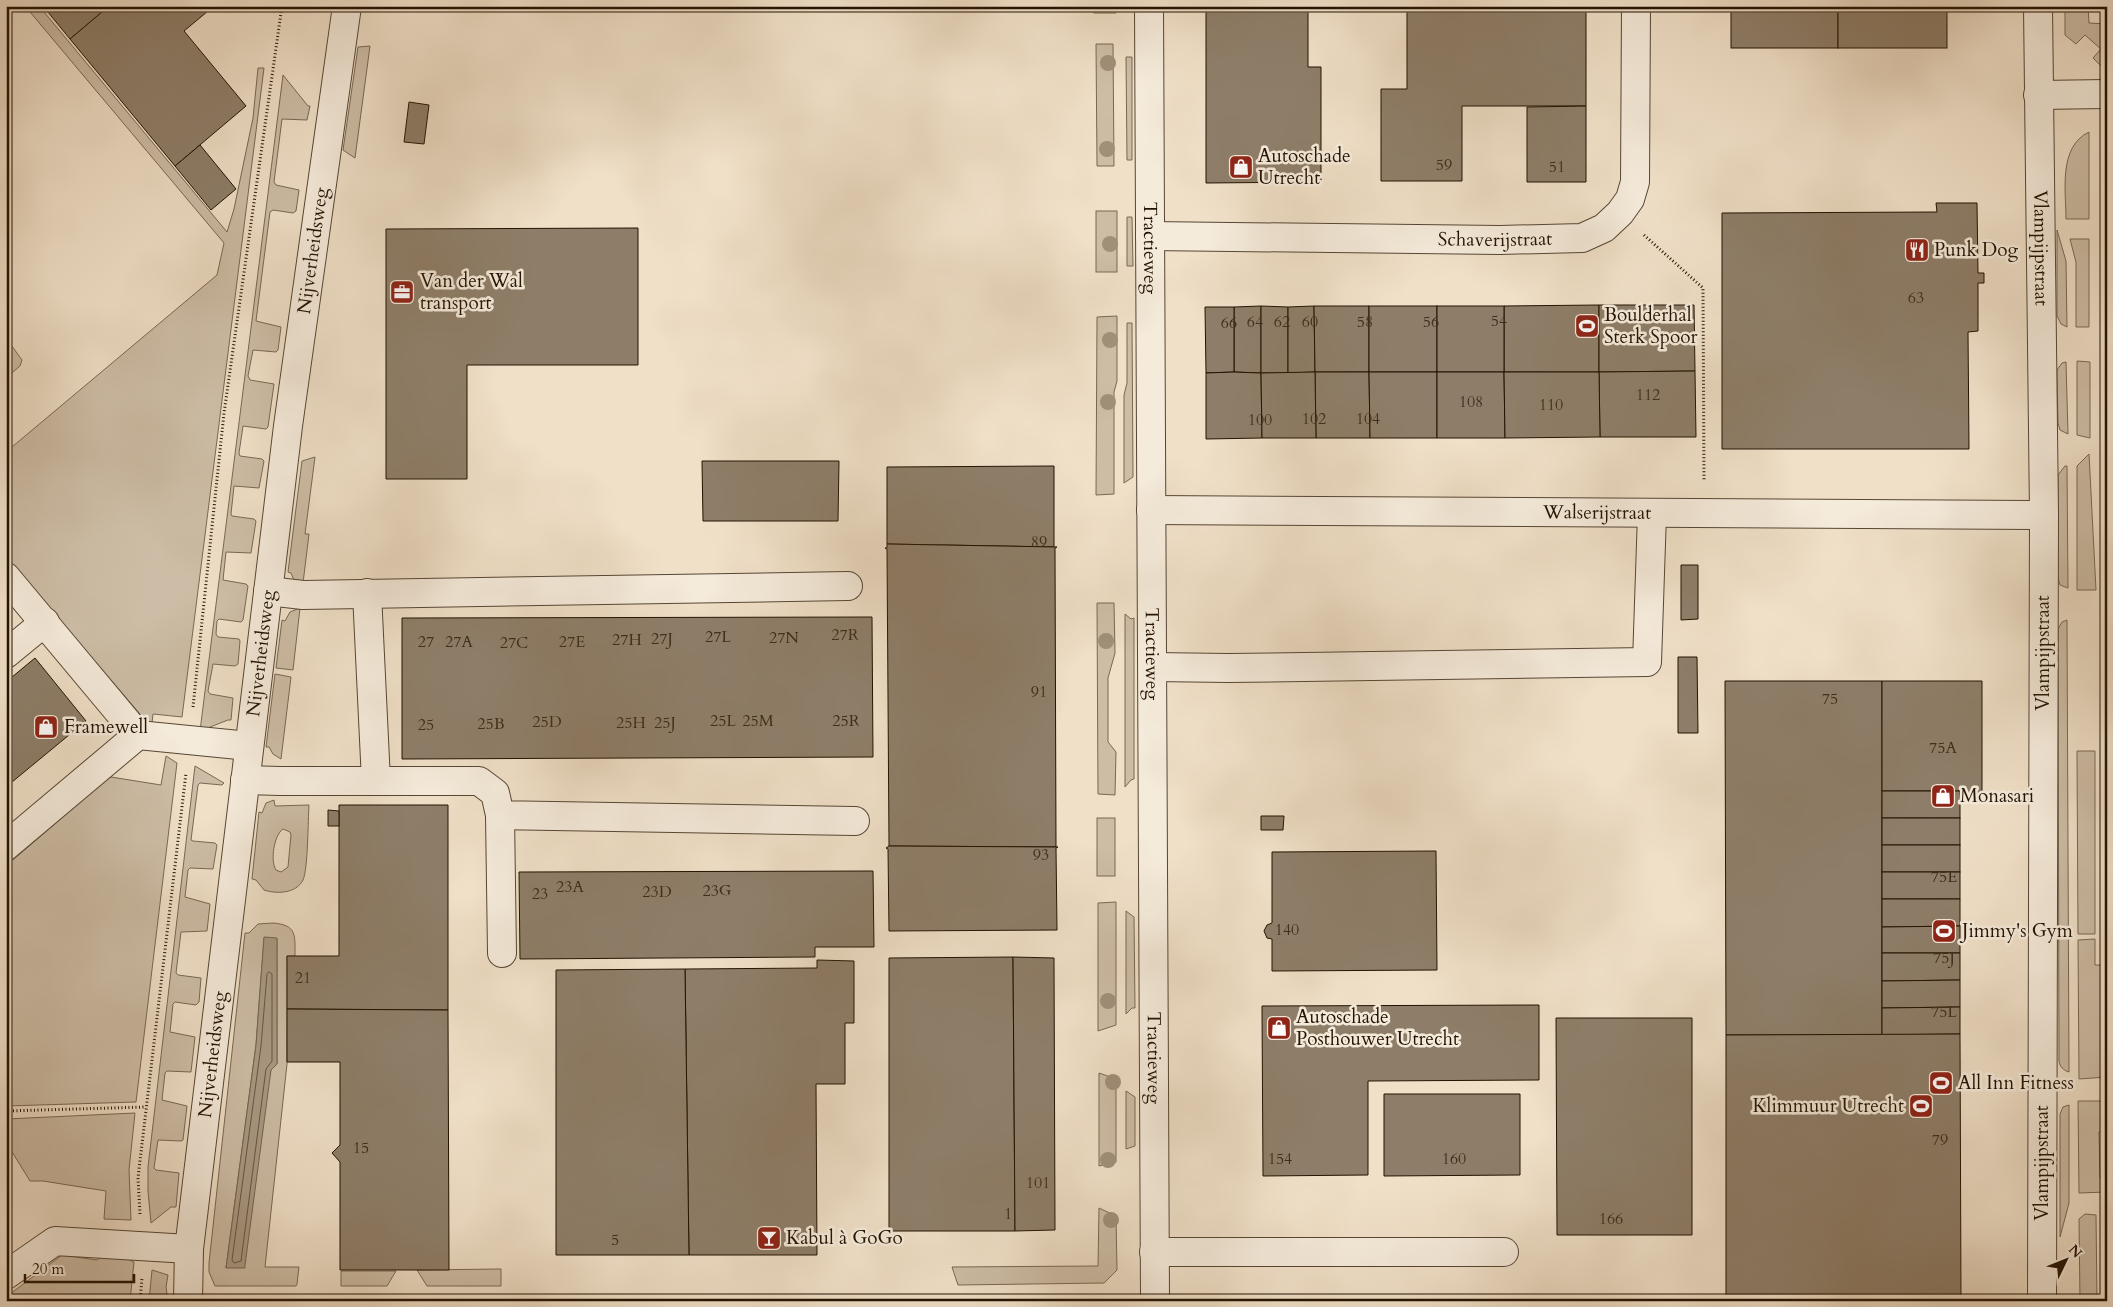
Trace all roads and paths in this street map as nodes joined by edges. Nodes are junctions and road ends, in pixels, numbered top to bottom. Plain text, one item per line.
1 (282, 6) edge
2 (347, 6) edge
3 (1149, 6) edge
4 (1636, 6) edge
5 (2038, 6) edge
6 (2107, 94) edge
7 (2038, 95) junction
8 (1620, 213) junction
9 (1150, 236) junction
10 (1150, 510) junction
11 (1652, 514) junction
12 (1704, 514) junction
13 (2044, 516) junction
14 (6, 577) edge
15 (848, 586) dead end
16 (268, 591) junction
17 (367, 593) junction
18 (45, 622) junction
19 (6, 654) edge
20 (1153, 667) junction
21 (138, 735) junction
22 (190, 740) junction
23 (249, 746) junction
24 (245, 780) junction
25 (376, 781) junction
26 (500, 816) junction
27 (856, 821) dead end
28 (6, 846) edge
29 (502, 953) dead end
30 (146, 1107) junction
31 (6, 1111) edge
32 (142, 1245) junction
33 (189, 1249) junction
34 (1154, 1252) junction
35 (1504, 1252) dead end
36 (6, 1275) edge
37 (140, 1301) edge
38 (188, 1301) edge
39 (1155, 1301) edge
40 (2042, 1301) edge

1 - 22 path
2 - 16 street, Nijverheidsweg
3 - 9 street, Tractieweg
4 - 8 street, Schaverijstraat
5 - 7 street, Vlampijpstraat
6 - 7 street
7 - 13 street, Vlampijpstraat
8 - 9 street, Schaverijstraat
8 - 12 path
9 - 10 street, Tractieweg
10 - 11 street, Walserijstraat
10 - 20 street, Tractieweg
11 - 12 street, Walserijstraat
11 - 20 street
12 - 13 street, Walserijstraat
13 - 40 street, Vlampijpstraat
14 - 18 street
15 - 17 street
16 - 17 street
16 - 23 street, Nijverheidsweg
17 - 25 street
18 - 19 street
18 - 21 street
20 - 34 street, Tractieweg
21 - 22 street
21 - 28 street
22 - 23 street
22 - 30 path
23 - 24 street, Nijverheidsweg
24 - 25 street
24 - 33 street, Nijverheidsweg
25 - 26 street
26 - 27 street
26 - 29 street
30 - 31 path
30 - 32 path
32 - 33 street
32 - 36 street
32 - 37 path
33 - 38 street, Nijverheidsweg
34 - 35 street
34 - 39 street, Tractieweg

